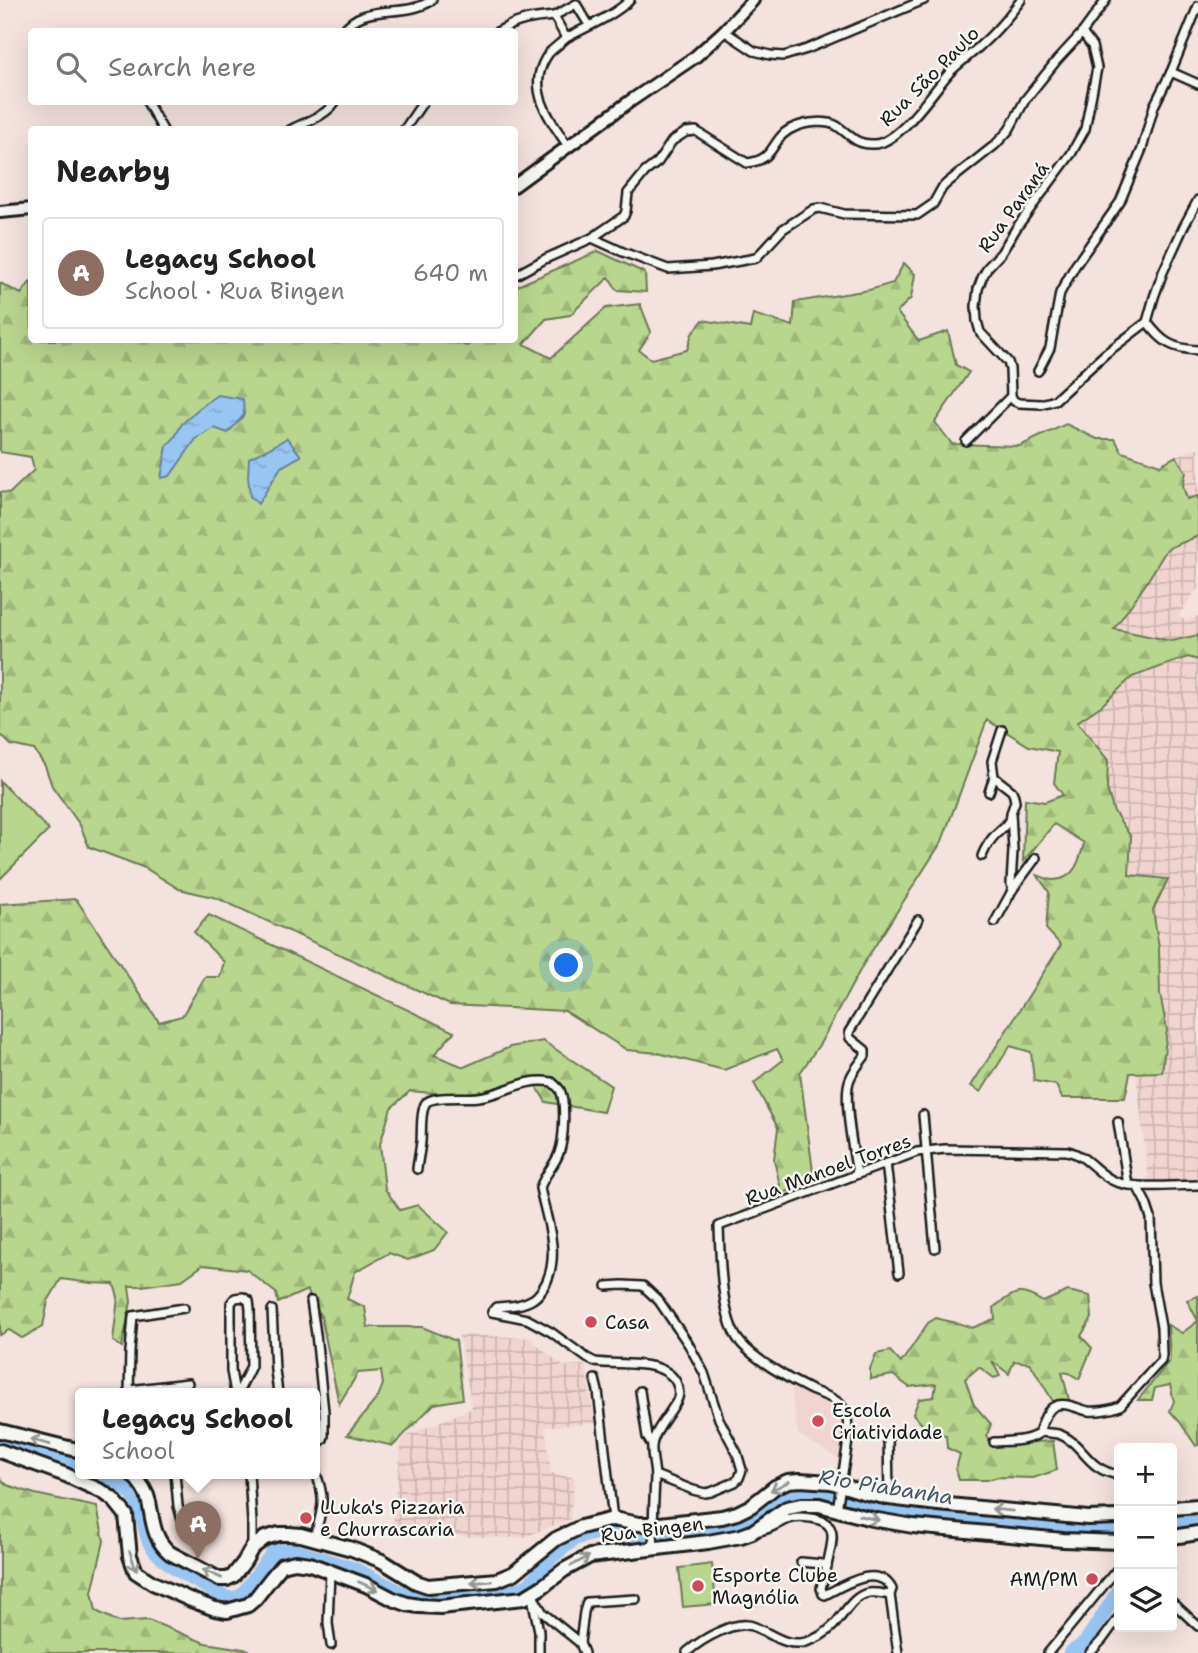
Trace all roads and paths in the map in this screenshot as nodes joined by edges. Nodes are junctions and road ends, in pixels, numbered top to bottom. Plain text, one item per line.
1 (432, 0) edge
2 (630, 0) edge
3 (753, 0) edge
4 (924, 0) edge
5 (1021, 0) edge
6 (1106, 0) edge
7 (578, 2) edge
8 (1198, 6) edge
9 (554, 16) junction
10 (589, 25) junction
11 (344, 28) edge
12 (503, 28) edge
13 (724, 31) junction
14 (1082, 33) junction
15 (566, 38) junction
16 (1171, 72) junction
17 (1198, 84) edge
18 (148, 105) edge
19 (333, 105) edge
20 (421, 105) edge
21 (161, 126) edge
22 (298, 126) edge
23 (407, 126) edge
24 (568, 146) junction
25 (518, 183) edge
26 (1198, 200) edge
27 (28, 209) edge
28 (0, 212) edge
29 (592, 238) junction
30 (518, 274) edge
31 (1147, 322) junction
32 (1198, 350) edge
33 (1038, 371) dead end
34 (1011, 396) junction
35 (966, 441) dead end
36 (1002, 730) dead end
37 (994, 777) junction
38 (989, 792) dead end
39 (1011, 813) junction
40 (982, 856) dead end
41 (1036, 858) dead end
42 (1013, 889) junction
43 (918, 920) dead end
44 (995, 922) dead end
45 (923, 1115) dead end
46 (1118, 1122) dead end
47 (927, 1150) junction
48 (886, 1163) junction
49 (417, 1169) dead end
50 (857, 1174) junction
51 (1128, 1185) junction
52 (1137, 1185) junction
53 (1198, 1185) edge
54 (935, 1248) dead end
55 (899, 1273) dead end
56 (607, 1286) dead end
57 (311, 1301) dead end
58 (184, 1308) dead end
59 (272, 1310) dead end
60 (595, 1379) dead end
61 (188, 1384) dead end
62 (129, 1388) edge
63 (154, 1388) edge
64 (235, 1388) edge
65 (239, 1388) edge
66 (277, 1388) edge
67 (640, 1391) dead end
68 (0, 1431) edge
69 (1041, 1432) junction
70 (888, 1436) dead end
71 (994, 1442) dead end
72 (320, 1443) edge
73 (652, 1445) junction
74 (75, 1450) edge
75 (0, 1451) edge
76 (1114, 1474) edge
77 (655, 1475) junction
78 (135, 1479) edge
79 (176, 1479) edge
80 (249, 1479) edge
81 (318, 1479) edge
82 (842, 1485) junction
83 (889, 1498) junction
84 (1198, 1506) edge
85 (1177, 1508) edge
86 (837, 1510) junction
87 (150, 1511) junction
88 (1042, 1514) junction
89 (126, 1515) junction
90 (1114, 1517) edge
91 (612, 1519) junction
92 (182, 1520) dead end
93 (652, 1524) junction
94 (752, 1532) junction
95 (1198, 1533) edge
96 (1177, 1536) edge
97 (1041, 1537) junction
98 (314, 1538) junction
99 (1114, 1543) edge
100 (252, 1548) junction
101 (654, 1549) junction
102 (801, 1562) dead end
103 (827, 1566) junction
104 (1117, 1569) edge
105 (330, 1572) junction
106 (532, 1594) junction
107 (890, 1595) junction
108 (635, 1599) dead end
109 (1177, 1607) edge
110 (1114, 1624) edge
111 (1198, 1626) edge
112 (580, 1643) junction
113 (331, 1645) dead end
114 (687, 1652) edge
115 (539, 1653) edge
116 (584, 1653) edge
117 (898, 1653) edge
118 (1048, 1653) edge
119 (1090, 1653) edge

1 - 11 street
2 - 10 street
3 - 13 street
4 - 13 street
5 - 29 street, Rua São Paulo
6 - 14 street
7 - 9 street
7 - 10 street
8 - 16 street
9 - 12 street
9 - 15 street
10 - 15 street
13 - 24 street
14 - 29 street
14 - 34 street, Rua Paraná
15 - 24 street
16 - 17 street
16 - 33 street
18 - 21 street
19 - 22 street
20 - 23 street
24 - 25 street
26 - 31 street
27 - 28 street
29 - 30 street, Rua São Paulo
31 - 32 street
31 - 34 street
34 - 35 street
36 - 37 street
37 - 38 street
37 - 39 street
39 - 40 street
39 - 42 street
41 - 42 street
42 - 44 street
43 - 50 street
45 - 47 street
46 - 51 street
47 - 48 street, Rua Manoel Torres
47 - 51 street, Rua Manoel Torres
47 - 54 street
48 - 50 street, Rua Manoel Torres
48 - 55 street
49 - 73 street
50 - 82 street, Rua Manoel Torres
51 - 52 street, Rua Manoel Torres
52 - 53 street, Rua Manoel Torres
52 - 69 street
56 - 77 street
57 - 72 street
58 - 62 street
59 - 66 street
60 - 91 street, Rua Bingen
61 - 63 street
64 - 65 street
67 - 73 street
74 -> 68 main road
69 - 71 street
69 - 76 street
70 - 83 street
73 - 77 street
75 - 89 main road
77 - 93 street
78 - 87 main road
79 - 92 street
80 - 100 street
81 - 98 street
82 - 83 main road, Rua Bingen
82 - 86 street
82 -> 93 main road, Rua Bingen
88 -> 83 main road, Rua Bingen
84 - 85 main road
86 - 94 main road, Rua Bingen
86 -> 97 main road, Rua Bingen
87 - 89 main road
100 -> 87 main road
88 - 90 main road, Rua Bingen
88 - 97 main road
89 -> 105 main road, Rua Bingen
91 - 93 main road, Rua Bingen
91 -> 98 main road, Rua Bingen
93 - 101 street
94 - 101 main road, Rua Bingen
94 - 103 street
95 - 96 main road
97 - 99 main road, Rua Bingen
98 - 100 main road, Rua Bingen
106 -> 101 main road, Rua Bingen
102 - 103 street
103 - 107 street
104 - 118 street
105 -> 106 main road, Rua Bingen
105 - 113 street
106 - 112 street
106 - 115 street
107 - 114 street
107 - 117 street
108 - 112 street
109 - 111 street
110 - 119 street
112 - 116 street

